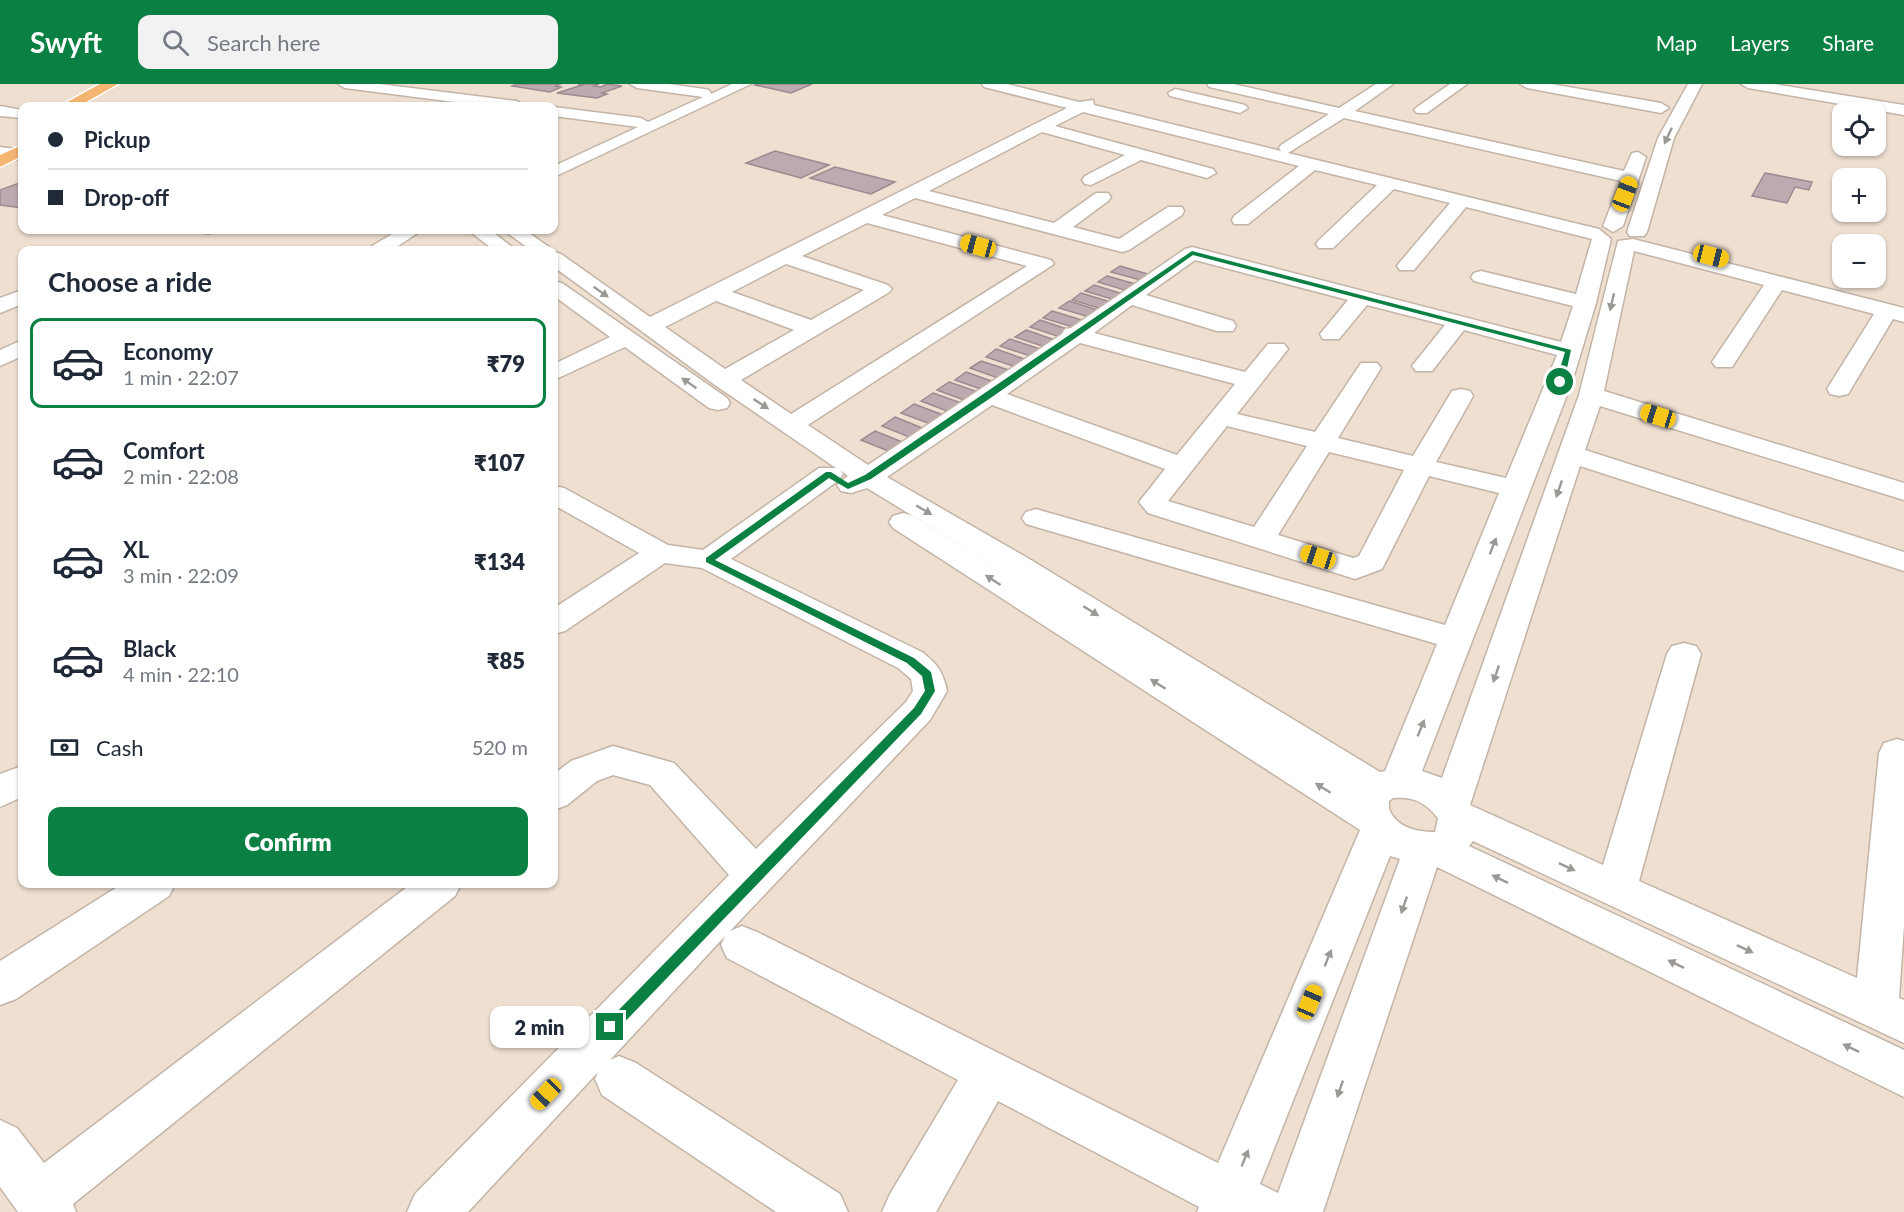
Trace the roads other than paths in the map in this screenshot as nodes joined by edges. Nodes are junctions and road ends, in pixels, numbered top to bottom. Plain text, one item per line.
1 (345, 84) edge
2 (637, 84) edge
3 (734, 84) edge
4 (989, 84) edge
5 (1023, 84) edge
6 (1214, 84) edge
7 (1386, 84) edge
8 (1460, 84) edge
9 (1527, 84) edge
10 (1695, 84) edge
11 (1748, 84) edge
12 (1780, 84) edge
13 (1053, 87) edge
14 (116, 88) edge
15 (704, 93) junction
16 (1175, 93) dead end
17 (1344, 93) dead end
18 (1366, 98) junction
19 (79, 102) edge
20 (100, 102) edge
21 (486, 102) edge
22 (1388, 103) dead end
23 (1086, 104) junction
24 (1904, 105) edge
25 (1904, 110) edge
26 (0, 111) edge
27 (1253, 111) dead end
28 (558, 112) edge
29 (1344, 112) junction
30 (18, 113) edge
31 (1445, 115) dead end
32 (1298, 122) dead end
33 (641, 123) junction
34 (1040, 127) junction
35 (1320, 127) junction
36 (1342, 132) dead end
37 (1287, 148) junction
38 (13, 152) edge
39 (1140, 154) junction
40 (558, 160) edge
41 (1312, 164) junction
42 (0, 165) edge
43 (558, 170) edge
44 (1632, 178) junction
45 (1091, 180) dead end
46 (1390, 183) junction
47 (1187, 184) dead end
48 (914, 192) junction
49 (1102, 197) dead end
50 (1462, 201) junction
51 (1175, 211) dead end
52 (868, 217) junction
53 (1241, 220) dead end
54 (1058, 229) junction
55 (405, 234) edge
56 (483, 234) edge
57 (519, 234) edge
58 (1619, 236) junction
59 (1326, 244) dead end
60 (386, 246) edge
61 (500, 246) edge
62 (537, 246) edge
63 (784, 257) junction
64 (558, 262) edge
65 (1407, 266) dead end
66 (1482, 277) dead end
67 (1777, 282) junction
68 (558, 288) edge
69 (0, 292) edge
70 (715, 293) junction
71 (18, 295) edge
72 (1128, 297) junction
73 (1362, 297) junction
74 (18, 298) edge
75 (1585, 303) junction
76 (0, 306) edge
77 (1898, 310) edge
78 (1459, 322) junction
79 (1225, 326) dead end
80 (813, 329) junction
81 (637, 332) junction
82 (1073, 334) junction
83 (1331, 334) dead end
84 (18, 349) edge
85 (1276, 349) dead end
86 (1569, 351) junction
87 (0, 359) edge
88 (1724, 362) dead end
89 (1424, 366) dead end
90 (1369, 368) dead end
91 (558, 371) edge
92 (724, 380) junction
93 (1250, 381) junction
94 (1839, 388) dead end
95 (1591, 395) junction
96 (989, 396) junction
97 (1461, 396) dead end
98 (1220, 417) junction
99 (792, 424) junction
100 (1322, 441) junction
101 (1571, 454) junction
102 (1181, 466) junction
103 (1420, 466) junction
104 (848, 479) junction
105 (1515, 489) junction
106 (1904, 492) edge
107 (558, 496) edge
108 (1036, 518) dead end
109 (1261, 538) junction
110 (660, 554) junction
111 (709, 560) junction
112 (1904, 561) edge
113 (558, 620) edge
114 (1456, 639) junction
115 (1684, 654) dead end
116 (1897, 753) dead end
117 (18, 782) edge
118 (0, 792) edge
119 (558, 792) edge
120 (1383, 805) junction
121 (1442, 830) junction
122 (755, 876) junction
123 (149, 888) edge
124 (436, 888) edge
125 (1616, 890) junction
126 (742, 945) dead end
127 (0, 985) edge
128 (1890, 1016) edge
129 (988, 1073) junction
130 (1904, 1074) edge
131 (619, 1079) dead end
132 (0, 1145) edge
133 (45, 1205) edge
134 (1238, 1207) edge
135 (433, 1212) edge
136 (822, 1212) edge
137 (908, 1212) edge
138 (1297, 1212) edge

1 - 21 street
2 - 15 street
3 - 15 street
3 - 43 street
4 - 23 street
5 - 13 street
6 - 29 street
7 - 18 street
8 - 31 street
9 - 44 street
10 -> 58 street
11 - 25 street
12 - 24 street
13 - 23 street
14 - 19 highway
14 - 20 highway
15 - 33 street
16 - 27 street
17 - 18 street
18 - 22 street
18 - 29 street
23 - 34 street
23 - 37 street
23 - 41 street
26 - 30 street
28 - 33 street
29 - 35 street
29 - 44 street
32 - 35 street
33 - 40 street
34 - 39 street
34 - 48 street
35 - 36 street
35 - 37 street
37 - 58 street
38 - 42 street
39 - 45 street
39 - 47 street
41 - 46 street
41 - 53 street
44 - 58 street
46 - 50 street
46 - 59 street
48 - 52 street
48 - 54 street
49 - 54 street
50 - 58 street
50 - 65 street
51 - 54 street
52 - 63 street
52 - 99 street
55 - 60 street
56 - 61 street
57 - 62 street
58 - 67 street
58 - 75 street
58 - 77 street
58 -> 95 street
63 - 70 street
63 - 80 street
64 -> 81 street
66 - 75 street
67 - 77 street
67 - 88 street
68 - 81 street
69 - 71 street
70 - 80 street
70 - 81 street
72 - 73 street
72 - 79 street
72 - 82 street
73 - 78 street
73 - 83 street
74 - 76 street
75 - 86 street
77 - 94 street
78 - 86 street
78 - 89 street
80 - 92 street
81 - 91 street
81 - 92 street
104 -> 81 street
82 - 93 street
82 - 96 street
84 - 87 street
85 - 93 street
86 - 105 street
90 - 100 street
92 -> 99 street
93 - 98 street
95 - 101 street
95 - 106 street
96 - 102 street
96 - 104 street
97 - 103 street
98 - 100 street
98 - 102 street
99 - 104 street
100 - 103 street
100 - 109 street
101 - 112 street
101 -> 121 street
102 - 109 street
103 - 105 street
103 - 109 street
104 - 111 street
104 - 120 street
114 -> 105 street
107 - 110 street
108 - 114 street
110 - 111 street
110 - 113 street
111 - 122 street
120 -> 114 street
115 - 125 street
116 - 128 street
117 - 118 street
119 - 122 street
120 - 121 street
120 - 121 street
134 -> 120 street
121 -> 125 street
130 -> 121 street
121 -> 138 street
122 - 135 street
123 - 127 street
124 - 133 street
125 -> 128 street
126 - 129 street
129 - 134 street
129 - 137 street
131 - 136 street
132 - 133 street

